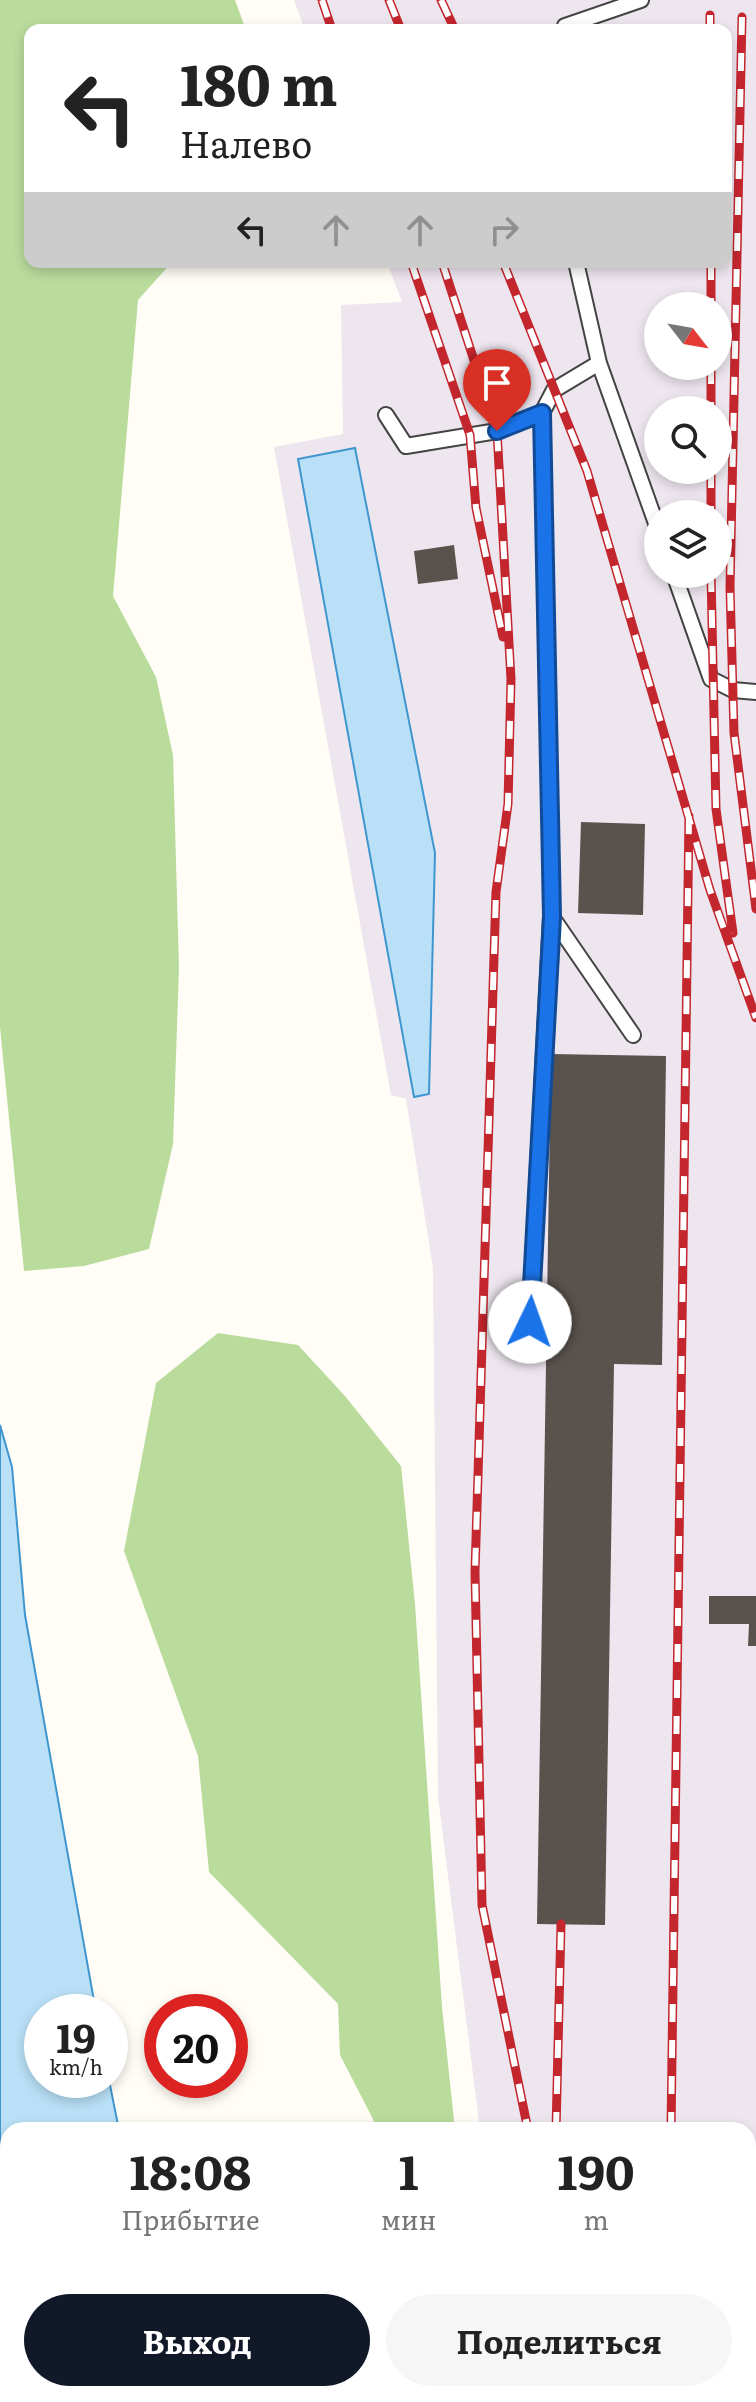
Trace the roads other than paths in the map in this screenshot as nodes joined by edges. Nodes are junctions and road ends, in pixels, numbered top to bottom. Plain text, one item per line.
1 (641, 0) edge
2 (571, 24) edge
3 (577, 268) edge
4 (599, 363) junction
5 (542, 413) junction
6 (386, 415) dead end
7 (648, 500) edge
8 (679, 588) edge
9 (756, 692) edge
10 (552, 917) junction
11 (633, 1035) dead end
12 (530, 1322) dead end

1 - 2 lane
3 - 4 lane
4 - 5 lane
4 - 7 lane
5 - 6 lane
5 - 10 lane
8 - 9 lane
10 - 11 lane
10 - 12 lane

